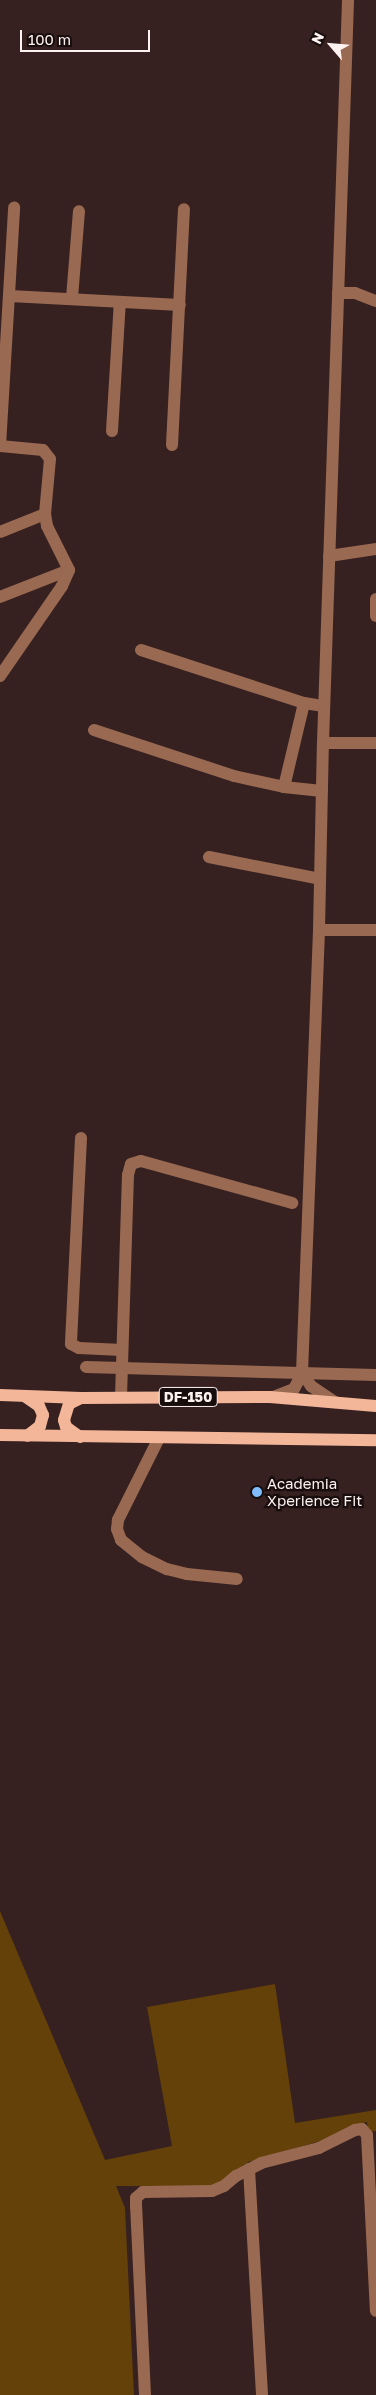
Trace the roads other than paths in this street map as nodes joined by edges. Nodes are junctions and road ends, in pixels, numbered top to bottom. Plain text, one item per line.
1 (348, 0) edge
2 (14, 207) dead end
3 (184, 209) dead end
4 (79, 211) dead end
5 (338, 293) junction
6 (10, 296) junction
7 (72, 298) junction
8 (376, 301) edge
9 (120, 302) junction
10 (180, 305) junction
11 (112, 431) dead end
12 (172, 445) dead end
13 (0, 446) edge
14 (45, 514) junction
15 (0, 532) edge
16 (376, 549) edge
17 (329, 556) junction
18 (68, 570) junction
19 (0, 597) edge
20 (376, 599) edge
21 (376, 616) edge
22 (141, 650) dead end
23 (0, 676) edge
24 (304, 703) junction
25 (324, 706) junction
26 (94, 730) dead end
27 (323, 743) junction
28 (376, 743) edge
29 (284, 787) junction
30 (322, 791) junction
31 (210, 856) dead end
32 (320, 879) junction
33 (319, 930) junction
34 (376, 930) edge
35 (81, 1138) dead end
36 (292, 1203) dead end
37 (122, 1350) junction
38 (86, 1367) dead end
39 (122, 1368) junction
40 (302, 1373) junction
41 (376, 1375) edge
42 (0, 1395) edge
43 (26, 1397) junction
44 (120, 1397) junction
45 (81, 1398) junction
46 (270, 1398) junction
47 (335, 1402) junction
48 (376, 1406) edge
49 (0, 1435) edge
50 (27, 1436) junction
51 (80, 1438) junction
52 (159, 1438) junction
53 (376, 1440) edge
54 (237, 1579) dead end
55 (249, 2169) junction
56 (376, 2311) edge
57 (146, 2395) edge
58 (262, 2395) edge

1 - 5 street
2 - 6 street
3 - 10 street
4 - 7 street
5 - 8 street
5 - 17 street
6 - 7 street
6 - 13 street
7 - 9 street
9 - 10 street
9 - 11 street
10 - 12 street
13 - 14 street
14 - 15 street
14 - 18 street
16 - 17 street
17 - 25 street
18 - 19 street
18 - 23 street
20 - 21 street
22 - 24 street
24 - 25 street
24 - 29 street
25 - 27 street
26 - 29 street
27 - 28 street
27 - 30 street
29 - 30 street
30 - 32 street
31 - 32 street
32 - 33 street
33 - 34 street
33 - 40 street
35 - 37 street
36 - 37 street
37 - 39 street
38 - 39 street
39 - 40 street
39 - 44 street
40 - 41 street
40 - 46 street
40 - 47 street
42 - 43 main road, DF-150
43 - 45 main road, DF-150
43 - 50 main road
44 - 45 main road, DF-150
44 - 46 main road, DF-150
45 - 51 main road
46 - 47 main road, DF-150
47 - 48 main road, DF-150
49 - 50 main road
50 - 51 main road
51 - 52 main road
52 - 53 main road
52 - 54 street
55 - 56 street
55 - 57 street
55 - 58 street

